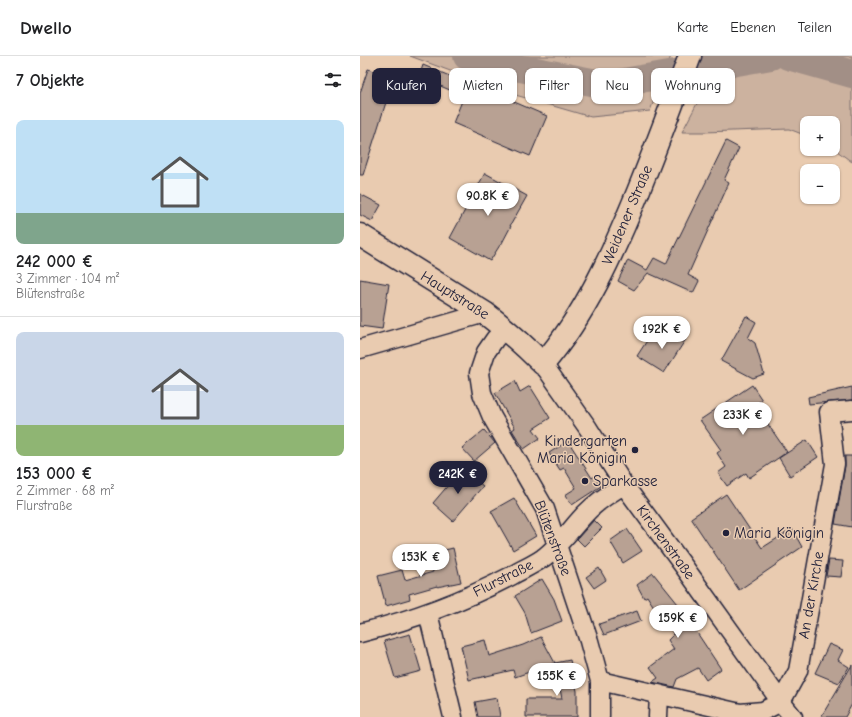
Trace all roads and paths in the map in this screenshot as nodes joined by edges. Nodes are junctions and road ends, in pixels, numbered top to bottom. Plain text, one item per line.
1 (690, 56) edge
2 (360, 236) edge
3 (486, 313) junction
4 (505, 328) junction
5 (360, 349) edge
6 (543, 364) junction
7 (852, 410) edge
8 (624, 484) junction
9 (558, 546) junction
10 (428, 613) junction
11 (360, 633) edge
12 (600, 681) junction
13 (659, 694) junction
14 (781, 702) junction
15 (453, 717) edge
16 (600, 717) edge
17 (658, 717) edge
18 (794, 717) edge

1 - 6 street, Weidener Straße
2 - 3 street, Hauptstraße
3 - 4 street, Hauptstraße
3 - 5 street
4 - 6 street, Hauptstraße
4 - 9 street, Blütenstraße
6 - 8 street, Kirchenstraße
7 - 14 street, An der Kirche
8 - 9 street, Flurstraße
8 - 14 street, Kirchenstraße
9 - 10 street, Flurstraße
9 - 12 street, Blütenstraße
10 - 11 street, Flurstraße
10 - 15 street
12 - 13 street
12 - 16 street, Blütenstraße
13 - 14 street
13 - 17 street
14 - 18 street, Kirchenstraße

